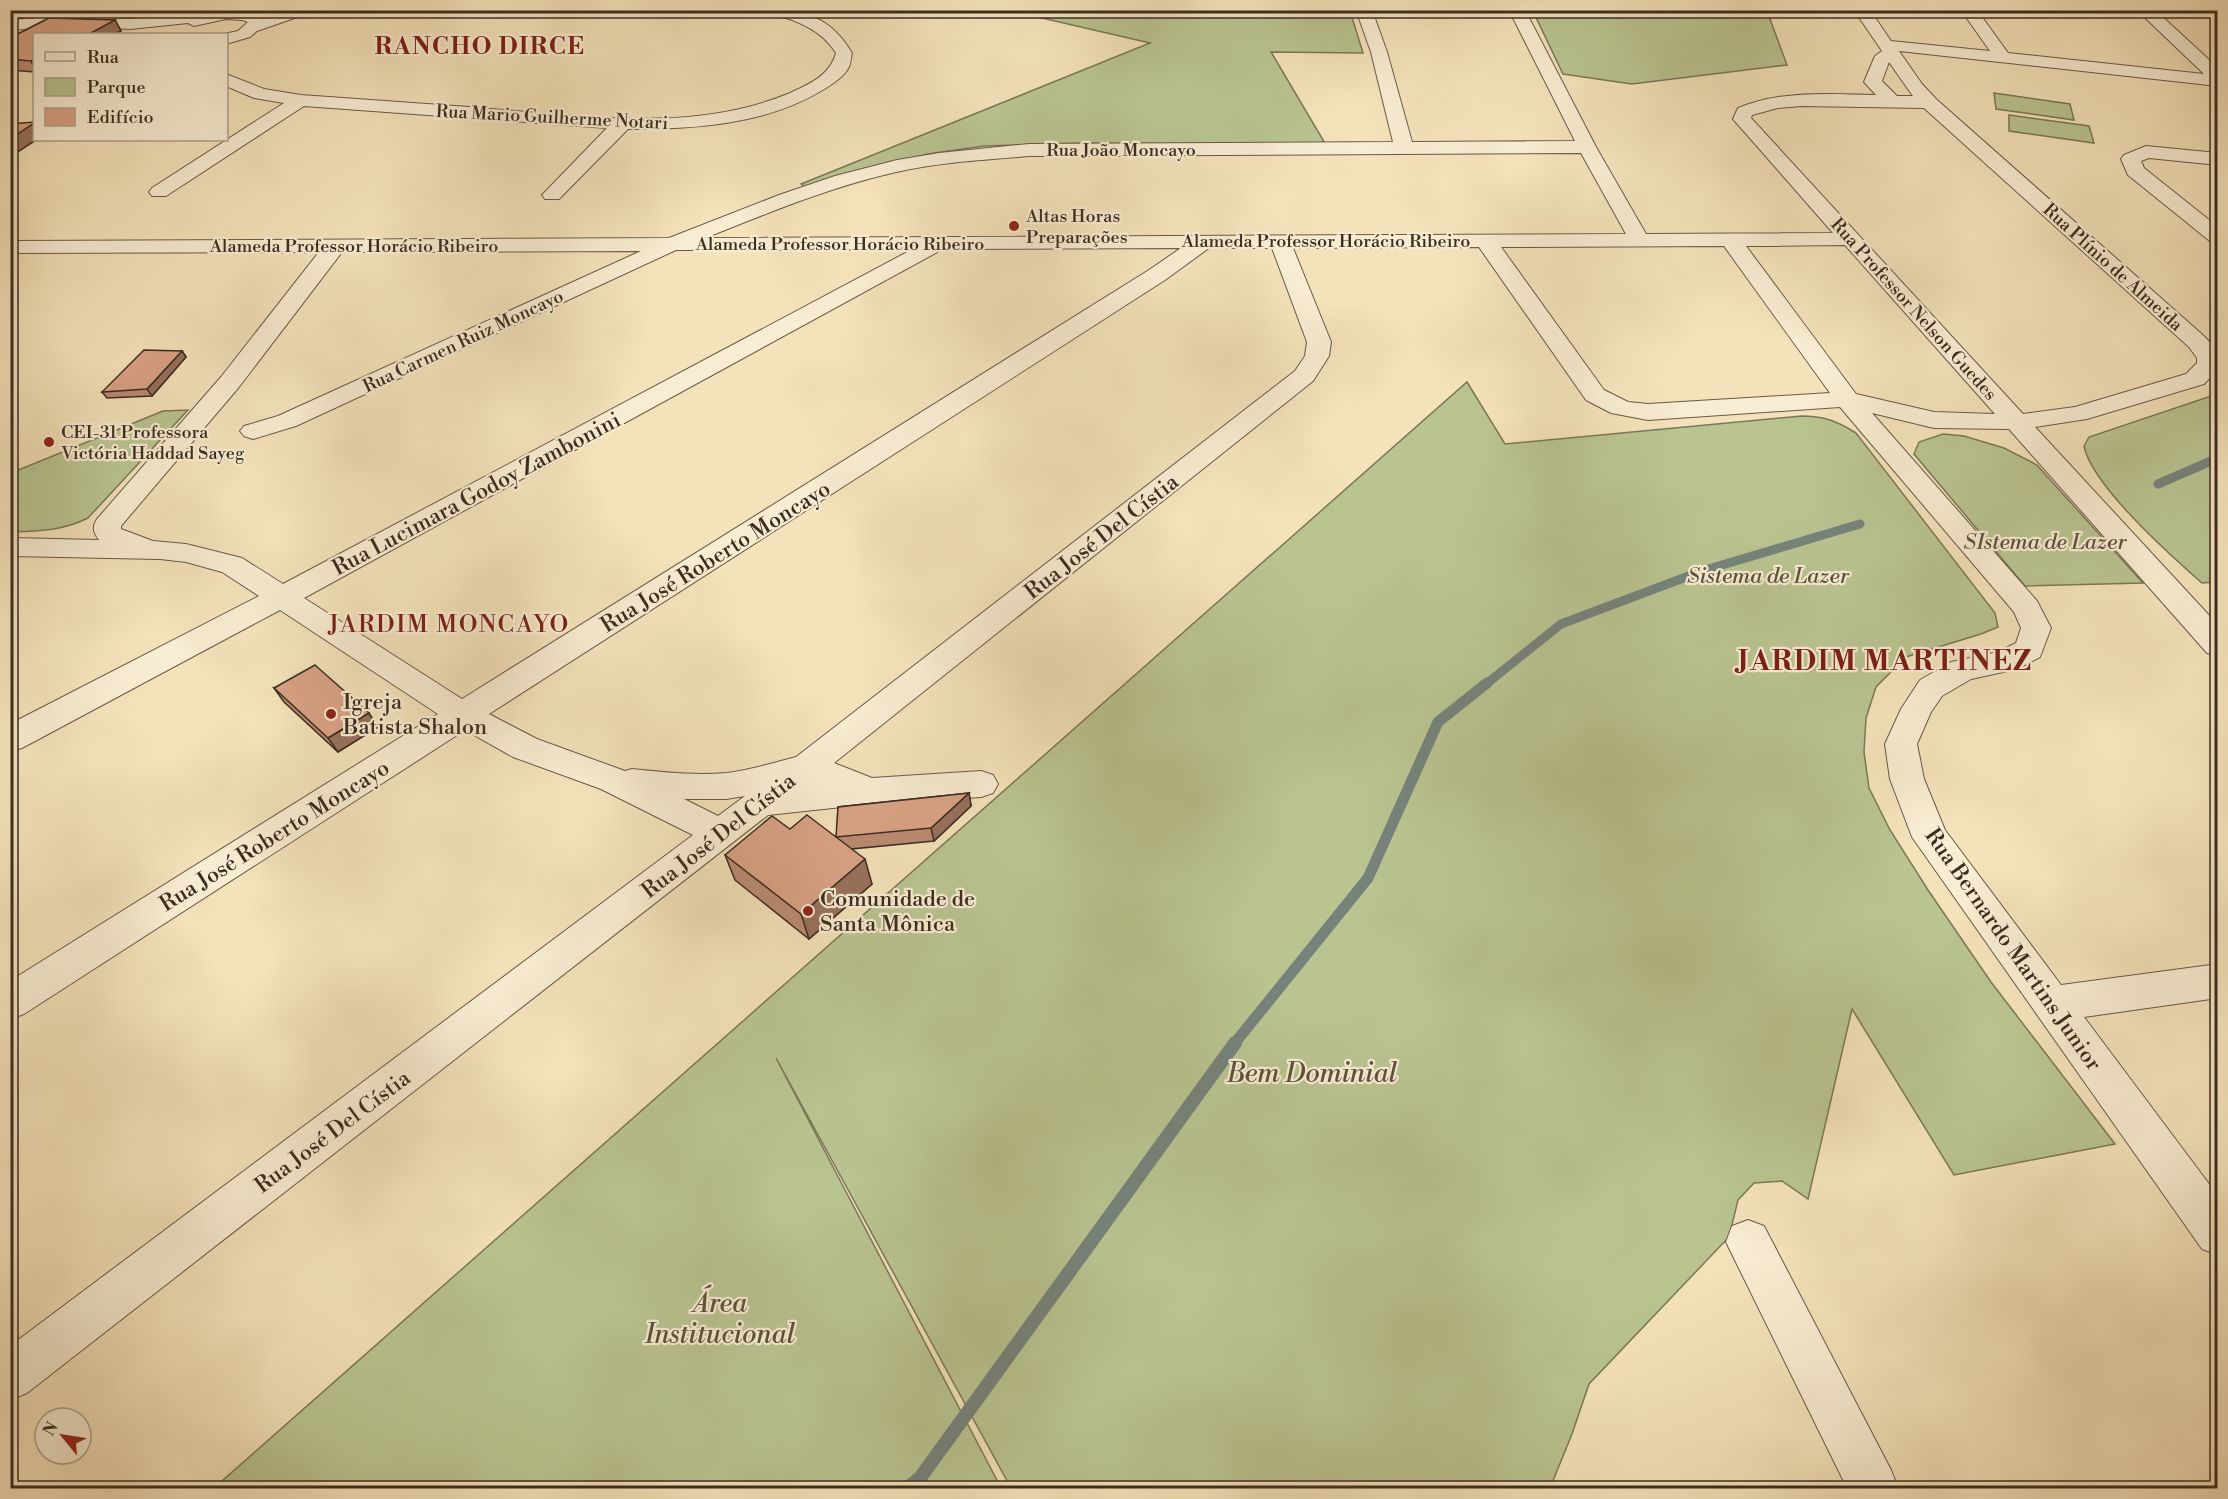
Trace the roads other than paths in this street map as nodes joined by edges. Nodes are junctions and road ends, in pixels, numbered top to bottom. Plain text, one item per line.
1 (303, 10) edge
2 (774, 10) edge
3 (1364, 10) edge
4 (1517, 10) edge
5 (1862, 10) edge
6 (1969, 10) edge
7 (2145, 10) edge
8 (222, 15) junction
9 (260, 20) edge
10 (130, 24) junction
11 (10, 25) edge
12 (159, 33) edge
13 (174, 33) edge
14 (228, 38) edge
15 (1885, 50) junction
16 (228, 56) edge
17 (2003, 58) junction
18 (228, 71) edge
19 (228, 80) edge
20 (2217, 80) edge
21 (260, 94) junction
22 (300, 100) junction
23 (1911, 102) junction
24 (622, 124) junction
25 (1587, 147) junction
26 (1404, 149) junction
27 (2217, 159) edge
28 (159, 192) dead end
29 (552, 195) dead end
30 (741, 215) junction
31 (2217, 238) edge
32 (1639, 239) junction
33 (1730, 239) junction
34 (1850, 239) junction
35 (1485, 240) junction
36 (1204, 242) junction
37 (1280, 242) junction
38 (1127, 243) junction
39 (758, 244) junction
40 (846, 244) junction
41 (939, 244) junction
42 (336, 245) junction
43 (670, 245) junction
44 (21, 247) edge
45 (10, 264) edge
46 (1157, 275) junction
47 (875, 277) junction
48 (1847, 399) junction
49 (1934, 420) junction
50 (2016, 422) junction
51 (253, 431) dead end
52 (1903, 464) junction
53 (111, 519) junction
54 (12, 547) edge
55 (160, 550) junction
56 (282, 597) junction
57 (2217, 645) edge
58 (463, 715) junction
59 (849, 733) junction
60 (10, 740) edge
61 (807, 766) junction
62 (613, 780) junction
63 (981, 784) dead end
64 (870, 791) junction
65 (760, 803) junction
66 (721, 833) junction
67 (2217, 981) edge
68 (10, 1002) edge
69 (2052, 1004) junction
70 (2217, 1233) edge
71 (1748, 1242) dead end
72 (10, 1376) edge
73 (1873, 1488) edge

1 - 9 street, Rua Mario Guilherme Notari
2 - 24 street, Rua Mario Guilherme Notari
3 - 26 street
4 - 25 street
5 - 15 street, Rua Plínio de Almeida
6 - 17 street
7 - 20 street
8 - 9 street
8 - 10 street
8 - 13 street
9 - 14 street, Rua Mario Guilherme Notari
9 - 16 street, Rua Mario Guilherme Notari
10 - 11 street
10 - 12 street
15 - 17 street
15 - 23 street, Rua Plínio de Almeida
15 - 23 street, Rua Plínio de Almeida
17 - 20 street
18 - 21 street, Rua Mario Guilherme Notari
19 - 21 street, Rua Mario Guilherme Notari
21 - 22 street, Rua Mario Guilherme Notari
22 - 24 street, Rua Mario Guilherme Notari
22 - 28 street
23 - 34 street, Rua Professor Nelson Guedes
23 - 50 street, Rua Plínio de Almeida
24 - 29 street
25 - 26 street, Rua João Moncayo
25 - 32 street
26 - 30 street, Rua João Moncayo
27 - 31 street
30 - 39 street
30 - 43 street, Rua João Moncayo
32 - 33 street, Alameda Professor Horácio Ribeiro
32 - 35 street, Alameda Professor Horácio Ribeiro
33 - 34 street, Alameda Professor Horácio Ribeiro
33 - 48 street, Rua Bernardo Martins Junior
34 - 50 street, Rua Professor Nelson Guedes
35 - 37 street, Alameda Professor Horácio Ribeiro
35 - 48 street, Rua Plínio de Almeida
36 - 37 street, Alameda Professor Horácio Ribeiro
36 - 38 street, Alameda Professor Horácio Ribeiro
36 - 46 street, Rua José Roberto Moncayo
37 - 59 street, Rua José Del Cístia
38 - 41 street, Alameda Professor Horácio Ribeiro
38 - 46 street
39 - 40 street, Alameda Professor Horácio Ribeiro
39 - 43 street, Alameda Professor Horácio Ribeiro
40 - 41 street, Alameda Professor Horácio Ribeiro
40 - 47 street
41 - 47 street, Rua Lucimara Godoy Zambonini
42 - 43 street, Alameda Professor Horácio Ribeiro
42 - 44 street, Alameda Professor Horácio Ribeiro
42 - 53 street
43 - 51 street, Rua Carmen Ruiz Moncayo
44 - 45 street
46 - 58 street, Rua José Roberto Moncayo
47 - 56 street, Rua Lucimara Godoy Zambonini
48 - 49 street, Rua Plínio de Almeida
48 - 52 street, Rua Bernardo Martins Junior
49 - 50 street, Rua Plínio de Almeida
49 - 52 street, Rua Plínio de Almeida
50 - 57 street, Rua Professor Nelson Guedes
52 - 69 street, Rua Bernardo Martins Junior
53 - 54 street
53 - 55 street
54 - 55 street
55 - 56 street
56 - 58 street
56 - 60 street, Rua Lucimara Godoy Zambonini
58 - 62 street
58 - 68 street, Rua José Roberto Moncayo
59 - 61 street, Rua José Del Cístia
59 - 64 street
61 - 62 street
61 - 64 street
61 - 65 street, Rua José Del Cístia
62 - 66 street
63 - 64 street
64 - 65 street
65 - 66 street, Rua José Del Cístia
66 - 72 street, Rua José Del Cístia
67 - 69 street
69 - 70 street, Rua Bernardo Martins Junior
71 - 73 street

